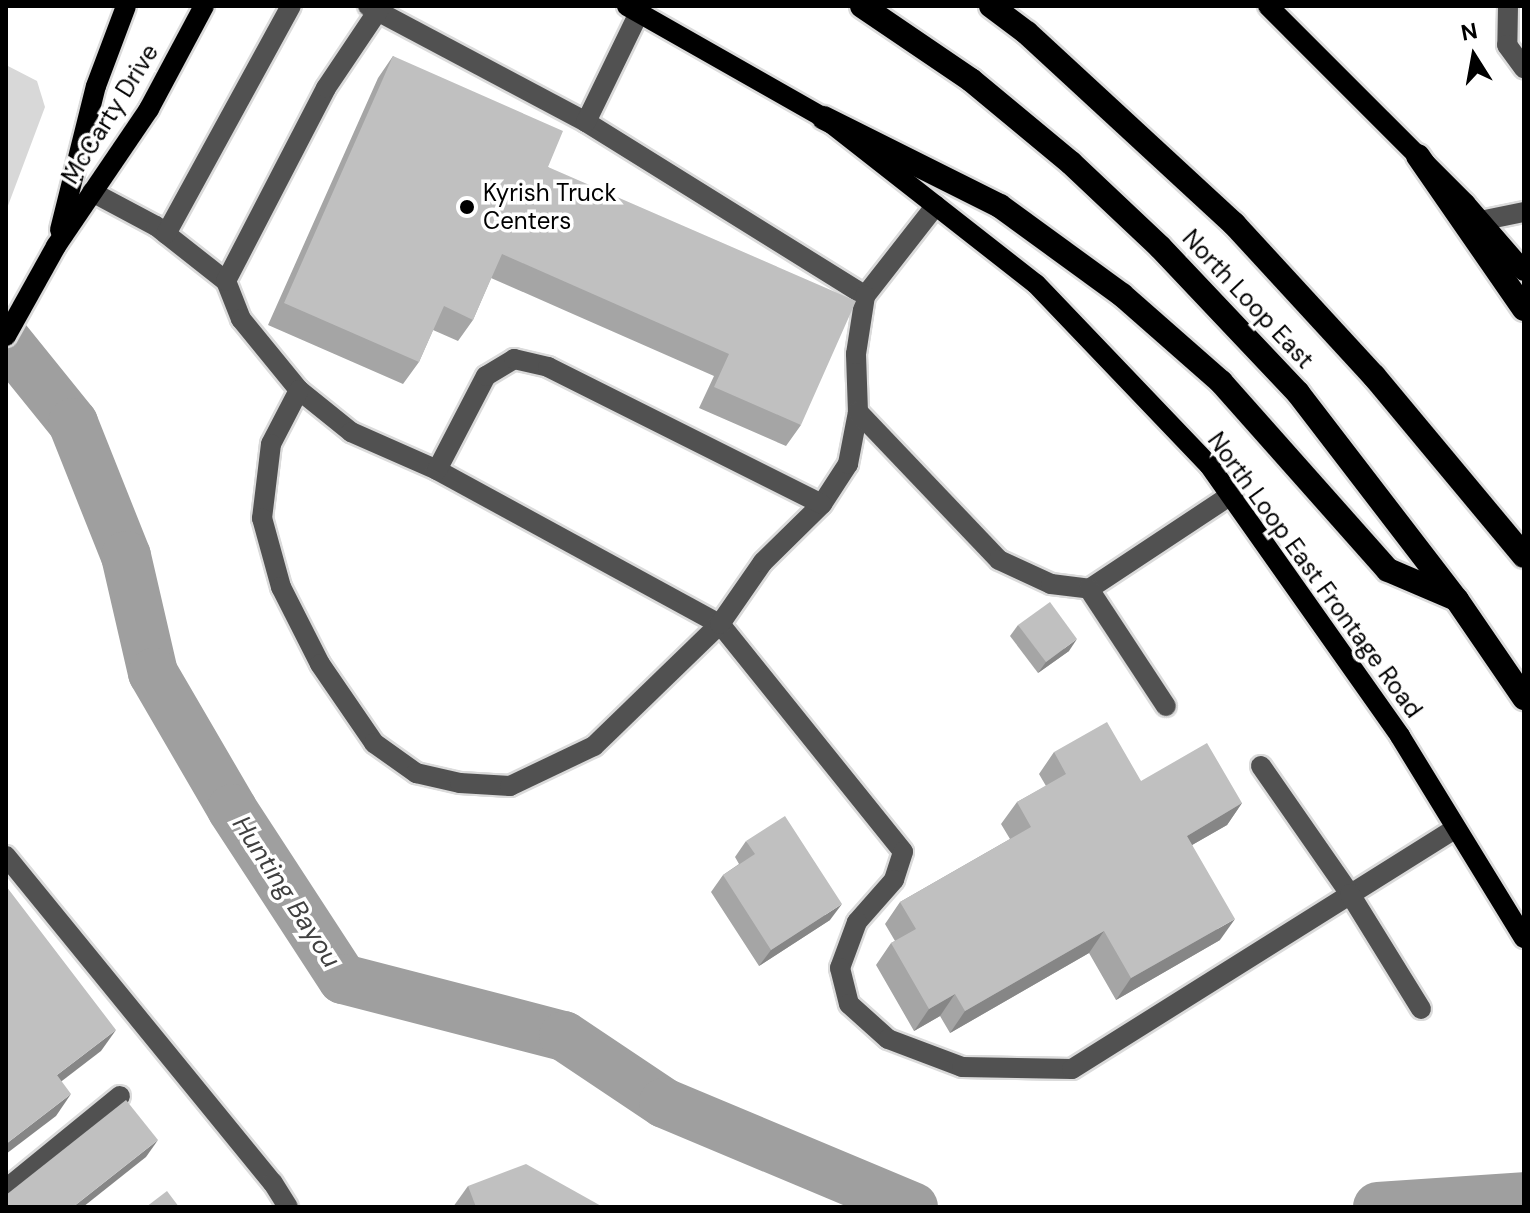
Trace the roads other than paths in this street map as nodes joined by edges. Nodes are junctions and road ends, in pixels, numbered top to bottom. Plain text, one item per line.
1 (125, 6) edge
2 (204, 6) edge
3 (291, 6) edge
4 (862, 6) edge
5 (991, 6) edge
6 (1268, 6) edge
7 (1508, 6) edge
8 (375, 8) edge
9 (633, 9) edge
10 (1524, 68) edge
11 (824, 118) junction
12 (586, 122) junction
13 (1418, 156) junction
14 (92, 192) junction
15 (936, 205) junction
16 (1524, 212) edge
17 (1480, 221) junction
18 (166, 234) junction
19 (56, 246) junction
20 (1524, 271) edge
21 (226, 281) junction
22 (865, 296) junction
23 (1524, 309) edge
24 (6, 336) edge
25 (299, 390) junction
26 (858, 412) junction
27 (437, 470) junction
28 (1231, 495) junction
29 (822, 504) junction
30 (1524, 556) edge
31 (1089, 589) junction
32 (1457, 600) junction
33 (720, 624) junction
34 (1524, 698) edge
35 (1166, 706) dead end
36 (1261, 766) dead end
37 (1456, 828) junction
38 (6, 856) edge
39 (1350, 894) junction
40 (1524, 938) edge
41 (1421, 1009) dead end
42 (120, 1096) dead end
43 (6, 1189) edge
44 (288, 1207) edge

1 - 19 main road, McCarty Drive
2 - 14 main road, McCarty Drive
3 - 18 lane
4 - 32 highway, North Loop East
5 - 30 highway, North Loop East
6 - 13 main road
7 - 10 lane
8 - 12 lane
8 - 21 lane
9 - 11 main road, North Loop East Frontage Road
9 - 12 lane
11 - 15 main road, North Loop East Frontage Road
11 - 32 highway
12 - 22 lane
13 - 17 main road
13 - 23 highway
14 - 18 lane
14 - 19 main road, McCarty Drive
15 - 22 lane
15 - 28 main road, North Loop East Frontage Road
16 - 17 lane
17 - 20 main road
18 - 21 lane
19 - 24 main road, McCarty Drive
21 - 25 lane
22 - 26 lane
25 - 27 lane
25 - 33 lane
26 - 29 lane
26 - 31 lane
27 - 29 lane
27 - 33 lane
28 - 31 lane
28 - 37 main road, North Loop East Frontage Road
29 - 33 lane
31 - 35 lane
32 - 34 highway, North Loop East
33 - 39 lane
36 - 39 lane
37 - 39 lane
37 - 40 main road, North Loop East Frontage Road
38 - 44 lane
39 - 41 lane
42 - 43 lane

